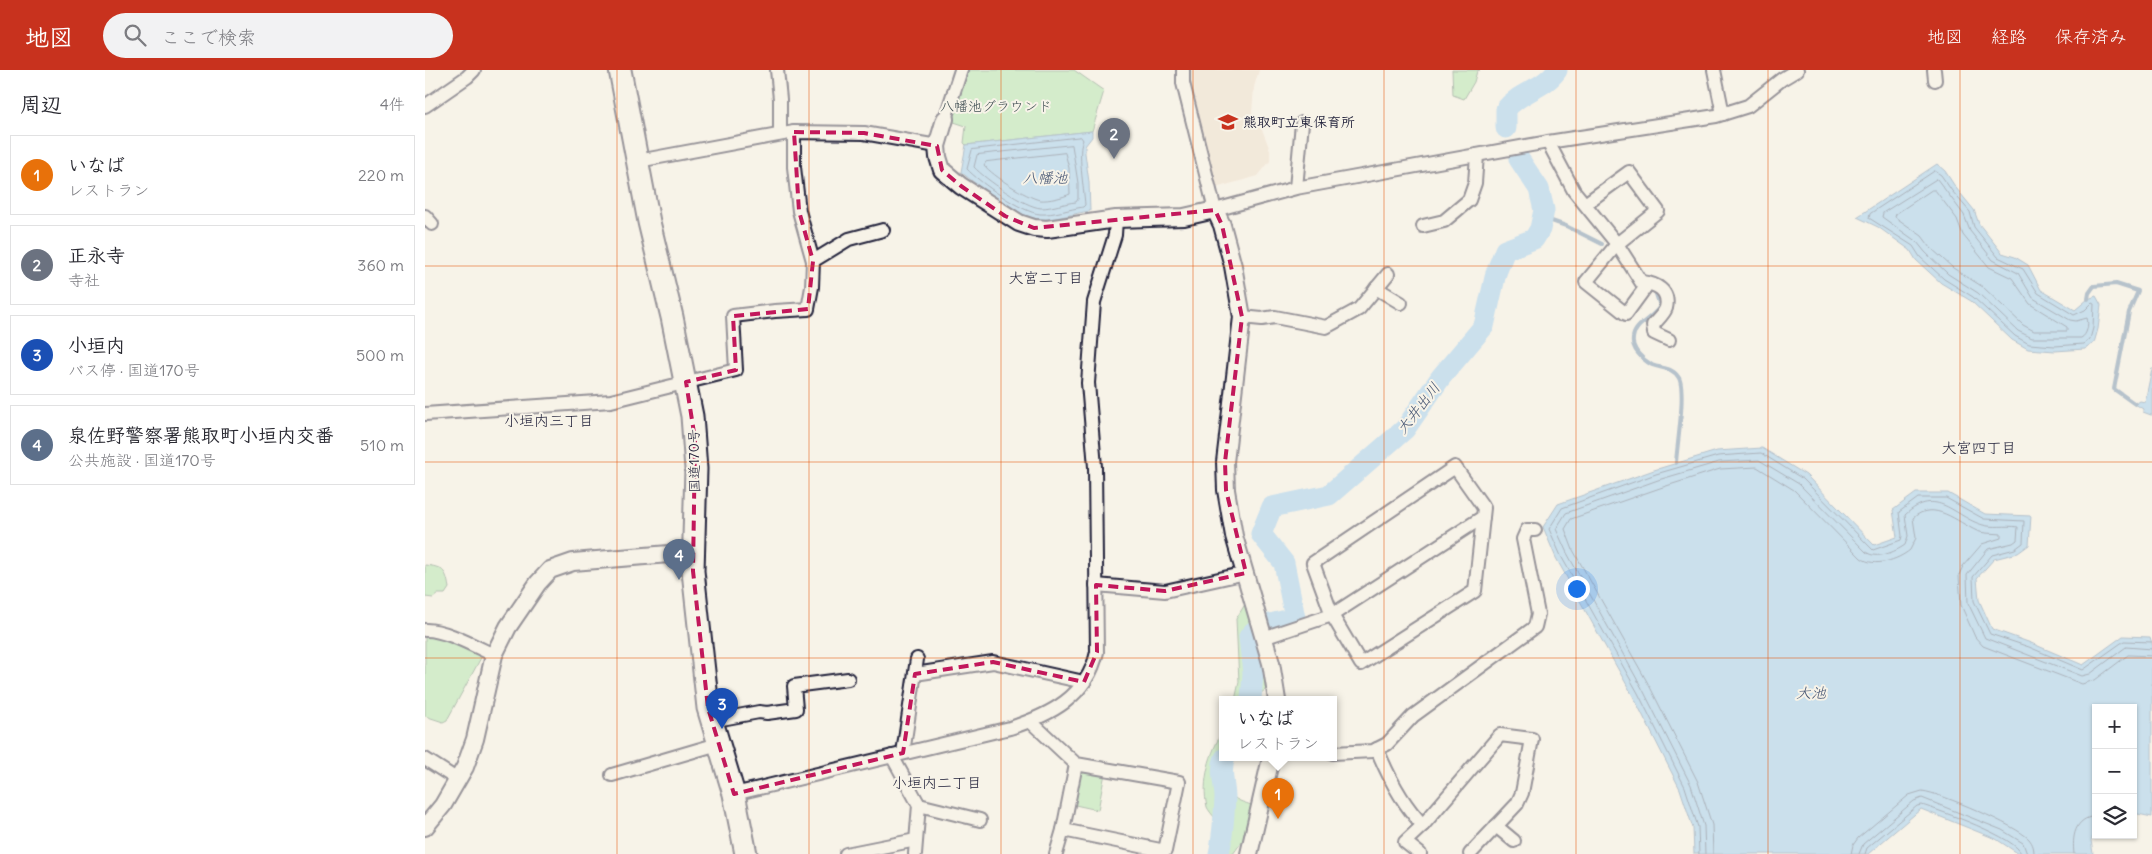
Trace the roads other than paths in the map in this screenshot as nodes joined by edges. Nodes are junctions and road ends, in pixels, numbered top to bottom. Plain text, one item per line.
1 (474, 70) edge
2 (620, 70) edge
3 (777, 70) edge
4 (961, 70) edge
5 (1183, 70) edge
6 (1714, 70) edge
7 (1797, 70) edge
8 (425, 106) edge
9 (1723, 114) junction
10 (945, 119) joint
11 (1302, 123) dead end
12 (794, 132) junction
13 (780, 134) junction
14 (1548, 142) junction
15 (937, 146) junction
16 (1477, 155) junction
17 (638, 161) junction
18 (1297, 188) junction
19 (1585, 204) junction
20 (1215, 210) junction
21 (425, 216) edge
22 (1116, 219) junction
23 (425, 225) edge
24 (1423, 226) dead end
25 (883, 230) dead end
26 (1617, 244) junction
27 (813, 261) junction
28 (1388, 274) dead end
29 (1642, 282) junction
30 (1376, 288) junction
31 (1401, 303) dead end
32 (1242, 317) junction
33 (1669, 340) dead end
34 (686, 382) junction
35 (425, 414) edge
36 (1483, 517) junction
37 (1535, 530) dead end
38 (693, 552) junction
39 (1246, 573) junction
40 (1096, 585) junction
41 (1332, 615) junction
42 (425, 630) edge
43 (1263, 638) junction
44 (495, 655) junction
45 (917, 659) dead end
46 (915, 674) junction
47 (848, 678) dead end
48 (1084, 682) junction
49 (1276, 696) edge
50 (1030, 721) junction
51 (711, 722) junction
52 (718, 744) junction
53 (1377, 749) junction
54 (1337, 753) edge
55 (897, 755) junction
56 (425, 759) edge
57 (1272, 761) edge
58 (1077, 764) junction
59 (612, 775) dead end
60 (458, 780) junction
61 (734, 794) junction
62 (919, 805) junction
63 (980, 820) dead end
64 (1423, 825) junction
65 (1496, 826) junction
66 (425, 827) edge
67 (1063, 830) junction
68 (915, 840) junction
69 (1514, 841) dead end
70 (1121, 848) edge
71 (746, 854) edge
72 (849, 854) edge
73 (915, 854) edge
74 (1056, 854) edge
75 (1249, 854) edge
76 (1420, 854) edge
77 (1469, 854) edge

1 - 8 street
2 - 17 highway, 国道170号
3 - 13 street
4 - 10 street
5 - 20 street
6 - 9 street
7 - 9 street
9 - 14 street
10 - 15 street
11 - 18 street
12 - 13 street
12 - 15 street
12 - 27 street
13 - 17 street
14 - 16 street
14 - 19 street
15 - 22 street
16 - 18 street
16 - 24 street
17 - 34 highway, 国道170号
18 - 20 street
19 - 26 street
19 - 26 street
20 - 22 street
20 - 32 street
21 - 23 street
22 - 40 street
25 - 27 street
26 - 29 street
26 - 29 street
27 - 34 street
28 - 30 street
29 - 33 street
30 - 31 street
30 - 32 street
32 - 39 street
34 - 35 street
34 - 38 highway, 国道170号
36 - 41 street
36 - 41 street
36 - 41 street
37 - 53 street
38 - 44 street
38 - 51 highway, 国道170号
39 - 40 street
39 - 43 street
40 - 48 street
41 - 43 street
42 - 44 street
43 - 49 street
44 - 60 street
45 - 46 street
46 - 48 street
46 - 55 street
47 - 51 street
48 - 50 street
50 - 55 street
50 - 58 street
51 - 52 highway, 国道170号
52 - 59 street
52 - 61 highway, 国道170号
53 - 54 street
53 - 64 street
55 - 61 street
55 - 62 street
56 - 60 street
57 - 75 street
58 - 67 street
58 - 70 street
60 - 66 street
61 - 71 highway, 国道170号
62 - 63 street
62 - 68 street
64 - 65 street
64 - 76 street
65 - 69 street
65 - 77 street
67 - 70 street
67 - 74 street
68 - 72 street
68 - 73 street

